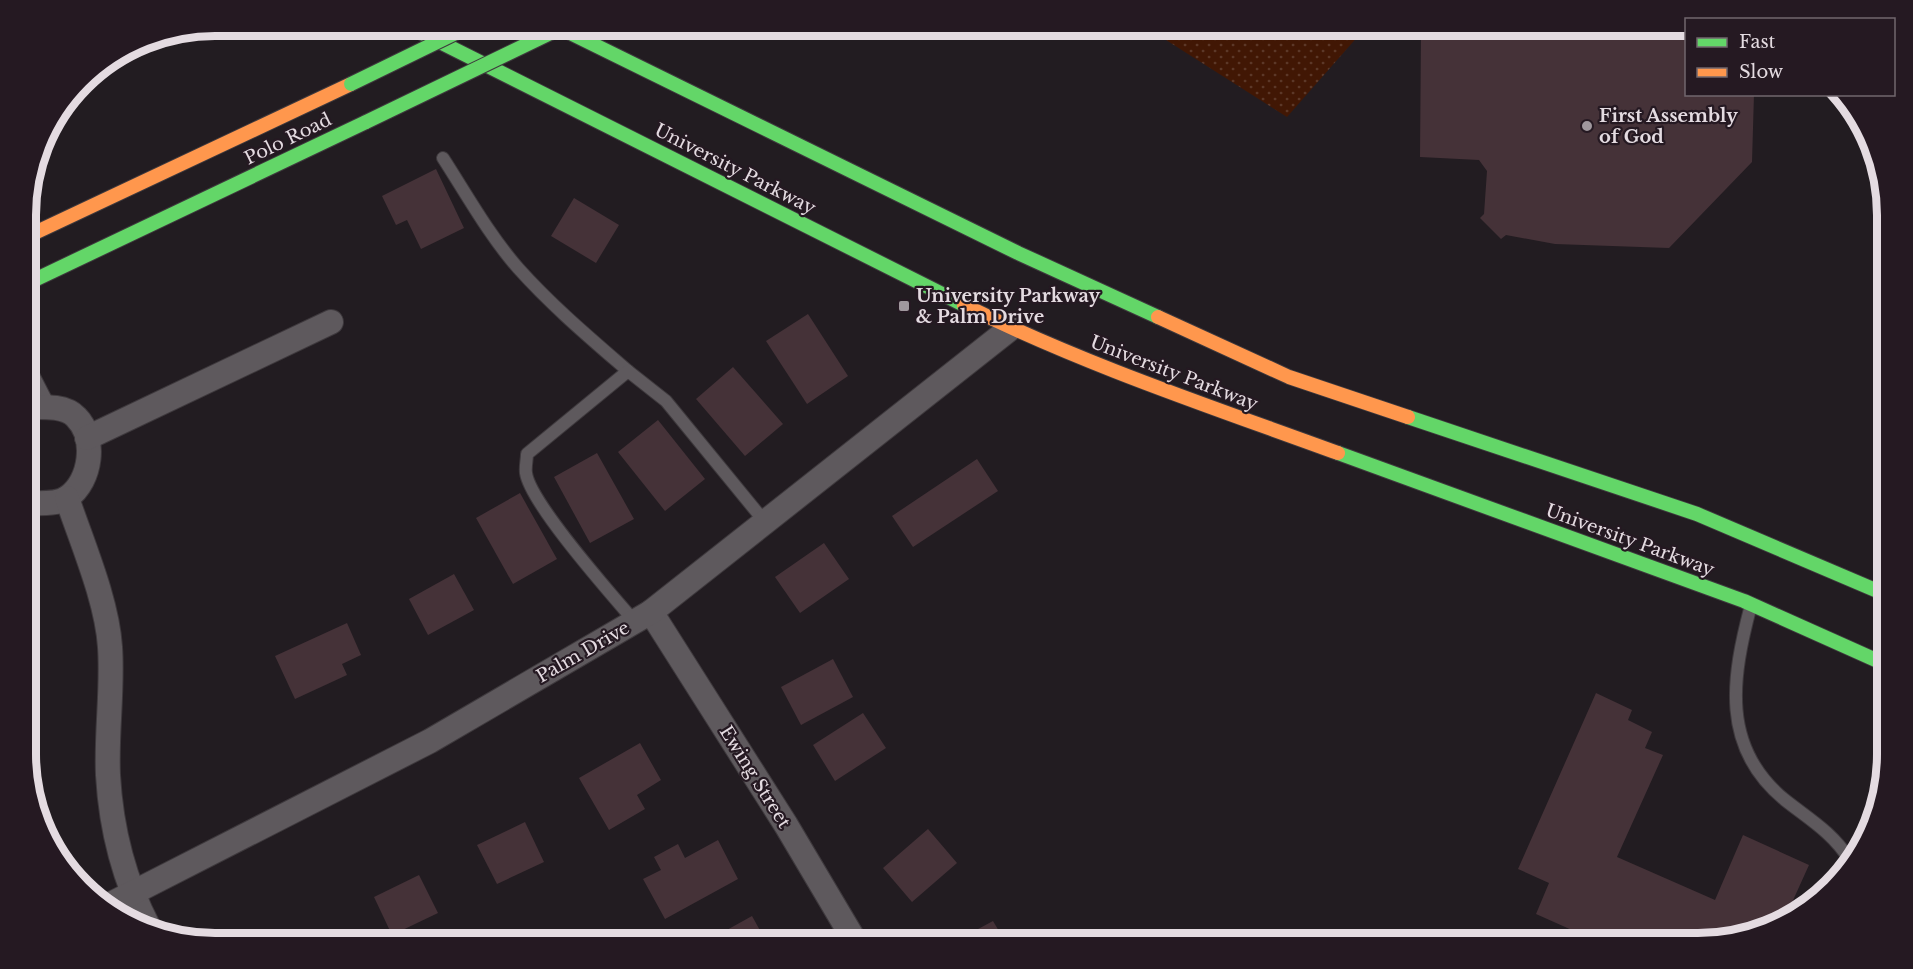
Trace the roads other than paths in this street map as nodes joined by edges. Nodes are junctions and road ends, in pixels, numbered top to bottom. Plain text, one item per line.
1 (428, 36) edge
2 (449, 36) edge
3 (544, 36) edge
4 (576, 36) edge
5 (443, 158) dead end
6 (36, 232) edge
7 (36, 278) edge
8 (331, 322) dead end
9 (1011, 328) junction
10 (628, 371) junction
11 (36, 407) edge
12 (87, 438) junction
13 (67, 498) junction
14 (36, 503) edge
15 (765, 522) junction
16 (1877, 591) edge
17 (1751, 604) junction
18 (643, 617) junction
19 (1877, 661) edge
20 (1846, 855) edge
21 (132, 894) junction
22 (115, 902) edge
23 (144, 918) edge
24 (850, 933) edge

1 - 9 main road, University Parkway
2 - 6 main road, Polo Road, bridge
3 - 7 main road, Polo Road, bridge
4 - 16 main road
5 - 10 lane
8 - 12 street
9 - 15 street, Palm Drive
9 - 17 main road, University Parkway
10 - 15 lane
10 - 18 lane
11 - 12 street
12 - 13 street
13 - 14 street
13 - 21 street
15 - 18 street, Palm Drive
17 - 19 main road, University Parkway
17 - 20 lane
18 - 21 street, Palm Drive
18 - 24 street, Ewing Street
21 - 22 street, Palm Drive
21 - 23 street

